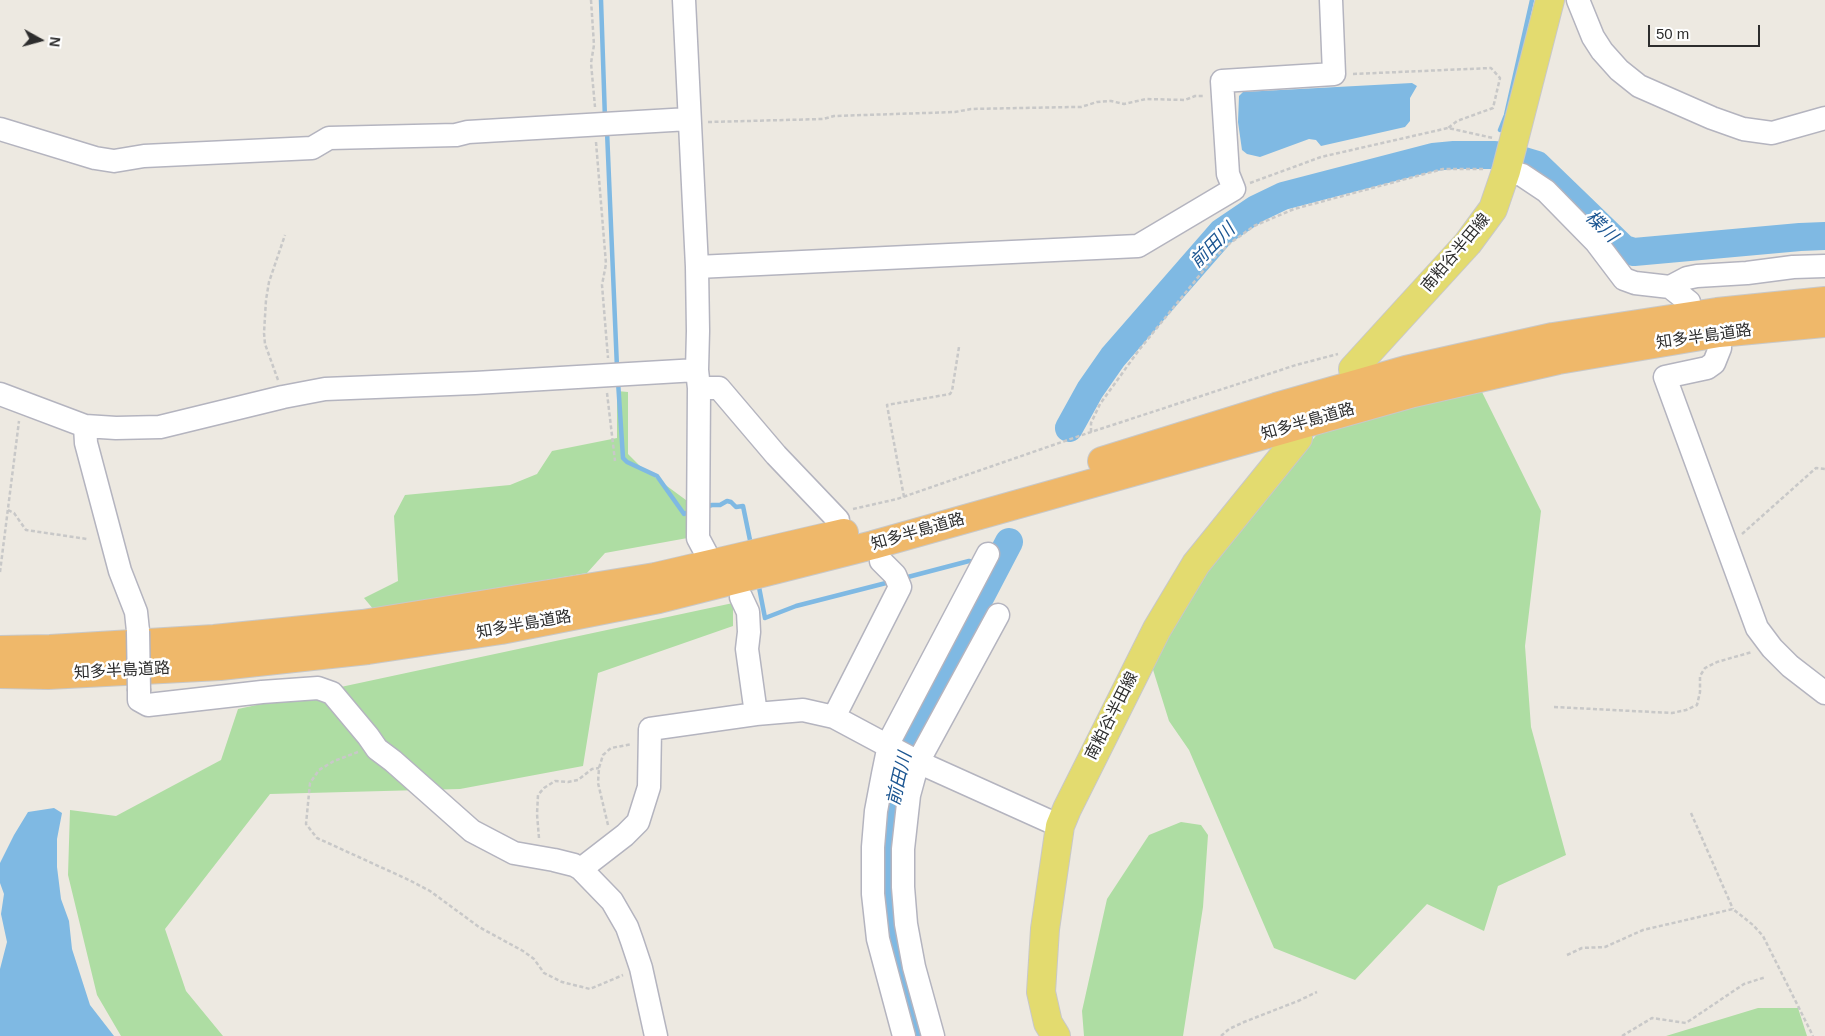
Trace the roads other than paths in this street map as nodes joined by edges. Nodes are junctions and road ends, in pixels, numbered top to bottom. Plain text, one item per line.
1 (684, 0) edge
2 (1331, 0) edge
3 (1550, 0) edge
4 (1578, 0) edge
5 (1825, 118) edge
6 (689, 121) junction
7 (0, 129) edge
8 (1510, 156) junction
9 (1825, 266) edge
10 (697, 267) junction
11 (1670, 287) junction
12 (1825, 301) edge
13 (1688, 302) dead end
14 (1825, 323) edge
15 (1720, 348) dead end
16 (1359, 363) road end
17 (698, 379) junction
18 (0, 394) edge
19 (85, 426) junction
20 (1298, 438) dead end
21 (836, 517) road end
22 (706, 553) dead end
23 (988, 554) dead end
24 (881, 561) dead end
25 (741, 597) dead end
26 (998, 615) dead end
27 (0, 650) edge
28 (0, 674) edge
29 (1825, 694) edge
30 (756, 714) junction
31 (834, 717) junction
32 (889, 747) junction
33 (918, 762) junction
34 (1060, 826) junction
35 (581, 869) junction
36 (656, 1036) edge
37 (904, 1036) edge
38 (933, 1036) edge
39 (1056, 1036) edge

1 - 6 street
2 - 10 street
3 - 8 main road, 南粕谷半田線
4 - 5 street
6 - 7 street
6 - 10 street
8 - 11 street
8 - 16 main road, 南粕谷半田線
9 - 11 street
10 - 17 street
11 - 13 street
12 - 27 highway, 知多半島道路
14 - 28 highway, 知多半島道路
15 - 29 street
17 - 19 street
17 - 21 street
17 - 22 street
18 - 19 street
19 - 35 street, bridge
20 - 34 main road, 南粕谷半田線
23 - 32 street
24 - 31 street
25 - 30 street
26 - 33 street
30 - 31 street
30 - 35 street
31 - 32 street
32 - 33 street
32 - 37 street
33 - 34 street
33 - 38 street
34 - 39 main road, 南粕谷半田線
35 - 36 street

